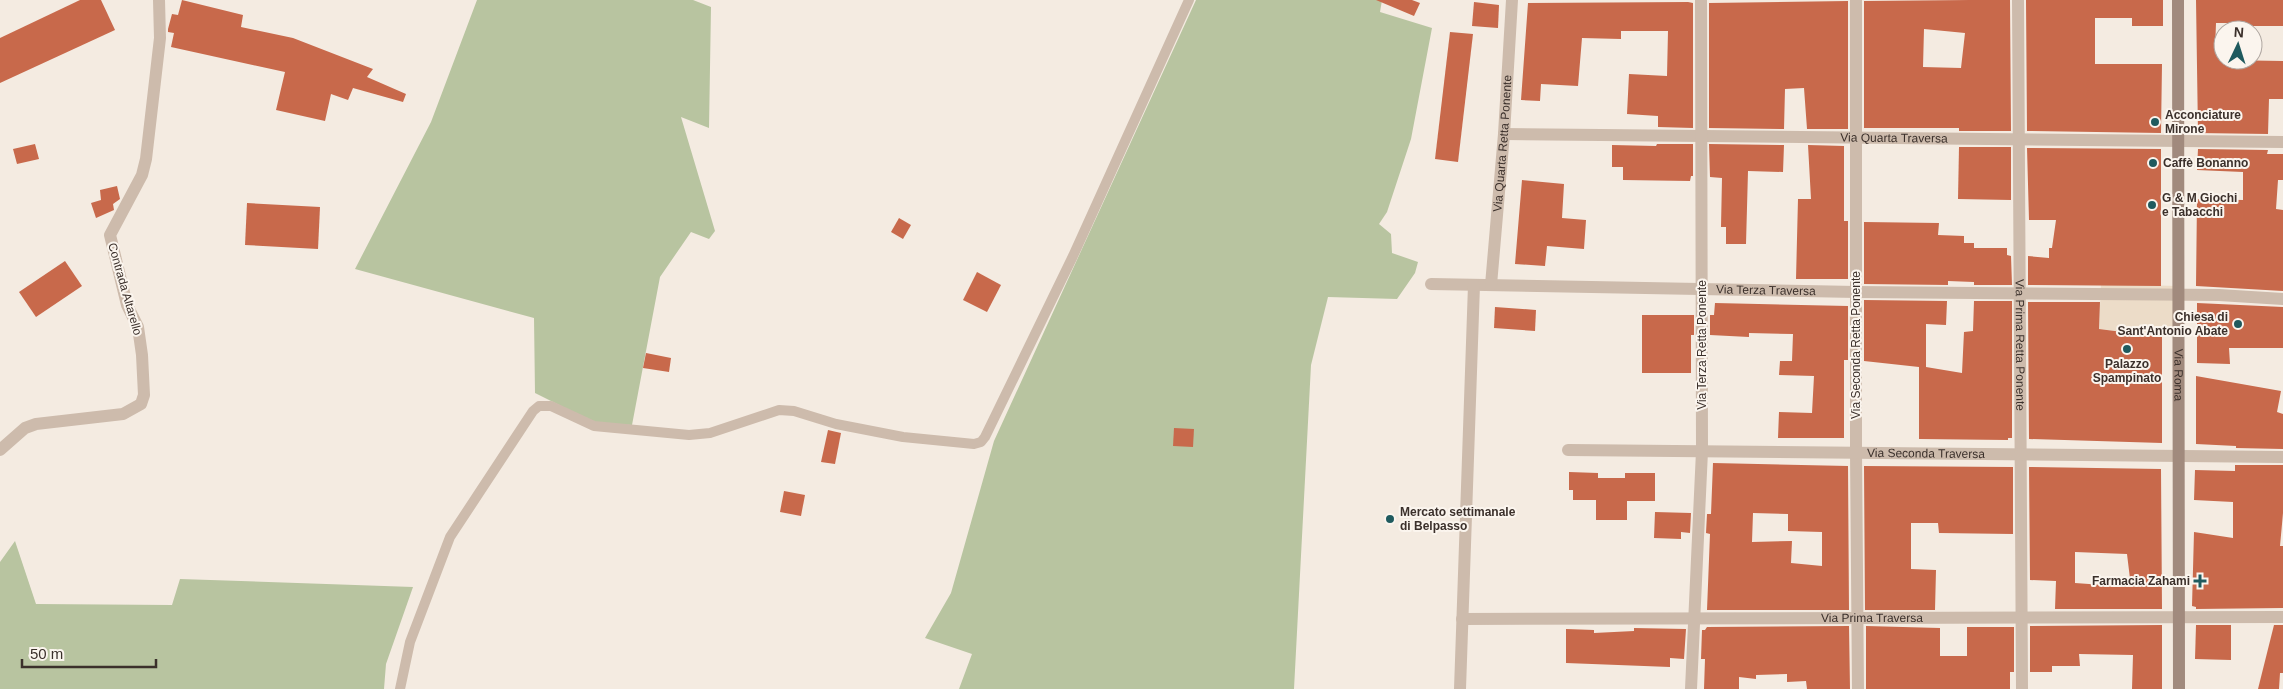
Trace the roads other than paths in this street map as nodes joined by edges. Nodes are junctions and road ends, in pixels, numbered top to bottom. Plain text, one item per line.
1 (159, 0) edge
2 (1189, 0) edge
3 (1512, 0) edge
4 (1701, 0) edge
5 (1856, 0) edge
6 (2018, 0) edge
7 (2178, 0) edge
8 (1504, 134) junction
9 (1701, 136) junction
10 (1856, 137) junction
11 (2018, 139) junction
12 (2177, 141) junction
13 (2283, 142) edge
14 (1431, 284) dead end
15 (1474, 285) junction
16 (1491, 285) junction
17 (1702, 289) junction
18 (1856, 292) junction
19 (2019, 292) junction
20 (2178, 294) junction
21 (2283, 299) edge
22 (0, 450) edge
23 (1568, 450) dead end
24 (1702, 451) junction
25 (1856, 452) junction
26 (2020, 454) junction
27 (2178, 456) junction
28 (2283, 457) edge
29 (2021, 617) junction
30 (2283, 617) edge
31 (1694, 618) junction
32 (1858, 618) junction
33 (2179, 618) junction
34 (1462, 619) junction
35 (400, 689) edge
36 (1460, 689) edge
37 (1691, 689) edge
38 (1858, 689) edge
39 (2022, 689) edge
40 (2179, 689) edge

1 - 22 street, Contrada Altarello
2 - 35 lane
3 - 8 street, Via Quarta Retta Ponente
4 - 9 street, Via Terza Retta Ponente
5 - 10 street, Via Seconda Retta Ponente
6 - 11 street, Via Prima Retta Ponente
7 - 12 street, Via Roma
8 - 9 street, Via Quarta Traversa
8 - 16 street, Via Quarta Retta Ponente
9 - 10 street, Via Quarta Traversa
9 - 17 street, Via Terza Retta Ponente
10 - 11 street, Via Quarta Traversa
10 - 18 street, Via Seconda Retta Ponente
11 - 12 street, Via Quarta Traversa
11 - 19 street, Via Prima Retta Ponente
12 - 13 street, Via Quarta Traversa
12 - 20 street, Via Roma
14 - 15 street, Via Terza Traversa
15 - 16 street, Via Terza Traversa
15 - 34 street
16 - 17 street, Via Terza Traversa
17 - 18 street, Via Terza Traversa
17 - 24 street, Via Terza Retta Ponente
18 - 19 street, Via Terza Traversa
18 - 25 street, Via Seconda Retta Ponente
19 - 20 street, Via Terza Traversa
19 - 26 street, Via Prima Retta Ponente
20 - 21 street
20 - 27 street, Via Roma
23 - 24 street, Via Seconda Traversa
24 - 25 street, Via Seconda Traversa
24 - 31 street, Via Terza Retta Ponente
25 - 26 street, Via Seconda Traversa
25 - 32 street, Via Seconda Retta Ponente
26 - 27 street, Via Seconda Traversa
26 - 29 street, Via Prima Retta Ponente
27 - 28 street, Via Seconda Traversa
27 - 33 street, Via Roma
29 - 32 street, Via Prima Traversa
29 - 33 street, Via Prima Traversa
29 - 39 street, Via Prima Retta Ponente
30 - 33 street, Via Prima Traversa
31 - 32 street, Via Prima Traversa
31 - 34 street, Via Prima Traversa
31 - 37 street, Via Terza Retta Ponente
32 - 38 street, Via Seconda Retta Ponente
33 - 40 street, Via Roma
34 - 36 street

